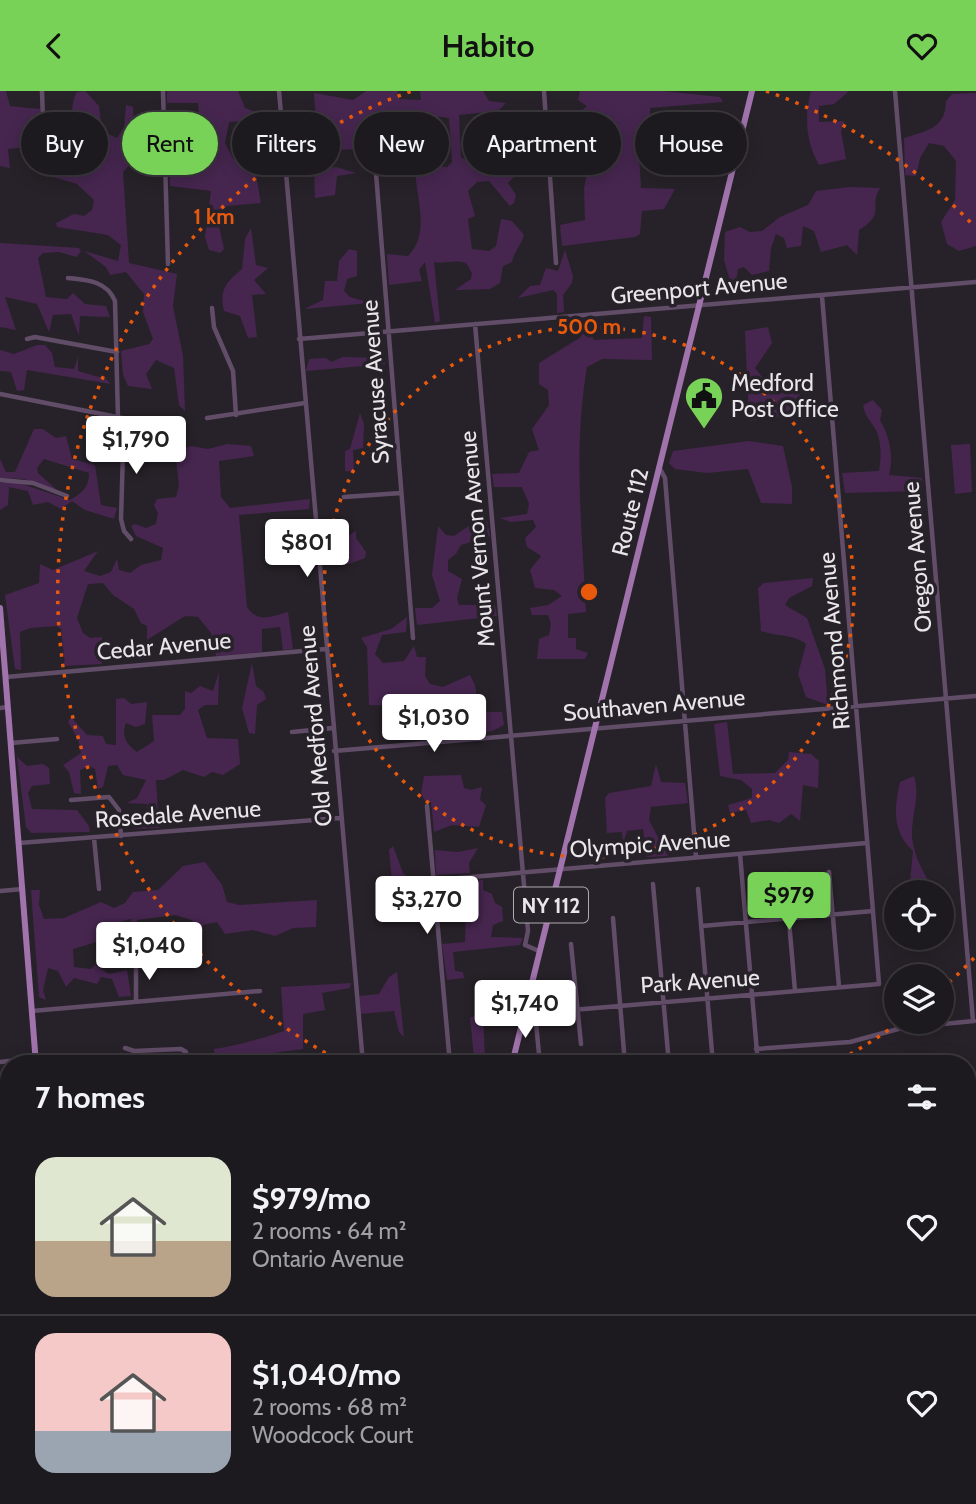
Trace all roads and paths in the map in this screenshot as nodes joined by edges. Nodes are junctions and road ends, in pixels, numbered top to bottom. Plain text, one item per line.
1 (43, 91) edge
2 (163, 91) edge
3 (279, 91) edge
4 (544, 91) edge
5 (752, 91) edge
6 (895, 91) edge
7 (43, 112) edge
8 (546, 112) edge
9 (376, 175) edge
10 (551, 175) edge
11 (556, 263) dead end
12 (167, 264) dead end
13 (68, 278) dead end
14 (976, 282) edge
15 (911, 288) junction
16 (822, 296) junction
17 (699, 305) junction
18 (212, 308) dead end
19 (475, 324) junction
20 (388, 331) junction
21 (27, 339) dead end
22 (299, 339) junction
23 (117, 352) junction
24 (0, 394) edge
25 (305, 403) junction
26 (236, 415) junction
27 (121, 418) junction
28 (207, 418) dead end
29 (173, 428) dead end
30 (659, 467) junction
31 (0, 479) edge
32 (401, 493) junction
33 (67, 496) dead end
34 (344, 497) dead end
35 (131, 539) dead end
36 (0, 608) edge
37 (413, 638) dead end
38 (326, 649) junction
39 (6, 677) junction
40 (976, 696) edge
41 (947, 698) junction
42 (858, 706) junction
43 (4, 707) edge
44 (686, 721) junction
45 (595, 727) junction
46 (332, 728) junction
47 (292, 732) dead end
48 (511, 735) junction
49 (57, 739) dead end
50 (11, 743) junction
51 (334, 751) junction
52 (71, 800) dead end
53 (427, 806) dead end
54 (340, 818) junction
55 (121, 836) junction
56 (94, 838) junction
57 (19, 843) junction
58 (867, 843) junction
59 (740, 854) junction
60 (696, 857) junction
61 (560, 868) junction
62 (523, 872) junction
63 (829, 872) dead end
64 (785, 874) dead end
65 (436, 880) junction
66 (653, 884) dead end
67 (23, 889) junction
68 (99, 889) dead end
69 (698, 889) dead end
70 (0, 891) edge
71 (873, 911) junction
72 (832, 915) junction
73 (613, 918) dead end
74 (789, 919) junction
75 (746, 923) junction
76 (702, 926) junction
77 (571, 944) dead end
78 (122, 951) dead end
79 (539, 951) junction
80 (179, 953) dead end
81 (136, 962) junction
82 (879, 984) joint
83 (839, 987) junction
84 (260, 991) dead end
85 (795, 991) junction
86 (752, 996) junction
87 (709, 999) junction
88 (136, 1001) junction
89 (664, 1003) junction
90 (620, 1005) junction
91 (577, 1009) junction
92 (32, 1011) junction
93 (535, 1013) junction
94 (524, 1014) junction
95 (974, 1021) edge
96 (581, 1044) dead end
97 (125, 1048) dead end
98 (756, 1049) junction
99 (36, 1055) edge
100 (186, 1055) edge
101 (362, 1055) edge
102 (449, 1055) edge
103 (514, 1055) edge
104 (539, 1055) edge
105 (624, 1055) edge
106 (668, 1055) edge
107 (712, 1055) edge
108 (756, 1055) edge

1 - 7 street
2 - 12 street
3 - 22 street, Old Medford Avenue
4 - 8 street
5 - 17 main road, Route 112 / NY 112
6 - 15 street, Oregon Avenue
9 - 20 street, Syracuse Avenue
10 - 11 street
13 - 23 street
14 - 15 street, Greenport Avenue
15 - 16 street, Greenport Avenue
15 - 41 street, Oregon Avenue
16 - 17 street, Greenport Avenue
16 - 42 street, Richmond Avenue
17 - 19 street, Greenport Avenue
17 - 30 main road, Route 112 / NY 112
18 - 26 street
19 - 20 street, Greenport Avenue
19 - 48 street, Mount Vernon Avenue
20 - 22 street, Greenport Avenue
20 - 32 street, Syracuse Avenue
21 - 23 street
22 - 25 street, Old Medford Avenue
23 - 27 street
24 - 27 street
25 - 26 street
25 - 38 street, Old Medford Avenue
26 - 28 street
27 - 29 street
27 - 35 street
30 - 44 street
30 - 45 main road, Route 112 / NY 112
31 - 33 street
32 - 34 street
32 - 37 street, Syracuse Avenue
36 - 39 main road
38 - 39 street, Cedar Avenue
38 - 46 street, Old Medford Avenue
39 - 43 main road
40 - 41 street, Southaven Avenue
41 - 42 street, Southaven Avenue
41 - 95 street, Oregon Avenue
42 - 44 street, Southaven Avenue
42 - 58 street, Richmond Avenue
43 - 50 main road
44 - 45 street, Southaven Avenue
44 - 60 street
45 - 48 street, Southaven Avenue
45 - 61 main road, Route 112 / NY 112
46 - 47 street
46 - 51 street, Old Medford Avenue
48 - 51 street, Southaven Avenue
48 - 62 street, Mount Vernon Avenue
49 - 50 street
50 - 57 main road
51 - 54 street, Old Medford Avenue
52 - 55 street
53 - 65 street
54 - 55 street, Rosedale Avenue
54 - 101 street, Old Medford Avenue
55 - 56 street, Rosedale Avenue
56 - 57 street, Rosedale Avenue
56 - 68 street
57 - 67 main road
58 - 59 street, Olympic Avenue
58 - 71 street, Richmond Avenue
59 - 60 street, Olympic Avenue
59 - 75 street
60 - 61 street, Olympic Avenue
61 - 62 street, Olympic Avenue
61 - 79 main road, Route 112 / NY 112
62 - 65 street, Olympic Avenue
62 - 79 street, Mount Vernon Avenue
63 - 72 street
64 - 74 street
65 - 102 street
66 - 89 street
67 - 70 street
67 - 92 main road
69 - 76 street
71 - 72 street
71 - 82 street, Richmond Avenue
72 - 74 street
72 - 83 street
73 - 90 street
74 - 75 street
74 - 85 street
75 - 76 street
75 - 86 street
76 - 87 street
77 - 91 street
78 - 81 street
79 - 94 main road, Route 112 / NY 112
80 - 81 street
81 - 88 street
82 - 83 street, Park Avenue
83 - 85 street, Park Avenue
84 - 88 street
85 - 86 street, Park Avenue
86 - 87 street, Park Avenue
86 - 98 street
87 - 89 street, Park Avenue
87 - 107 street
88 - 92 street
89 - 90 street, Park Avenue
89 - 106 street
90 - 91 street, Park Avenue
90 - 105 street
91 - 93 street, Park Avenue
91 - 96 street
92 - 99 main road
93 - 94 street, Park Avenue
93 - 104 street
94 - 103 main road, Route 112 / NY 112
95 - 98 street
97 - 100 street
98 - 108 street

